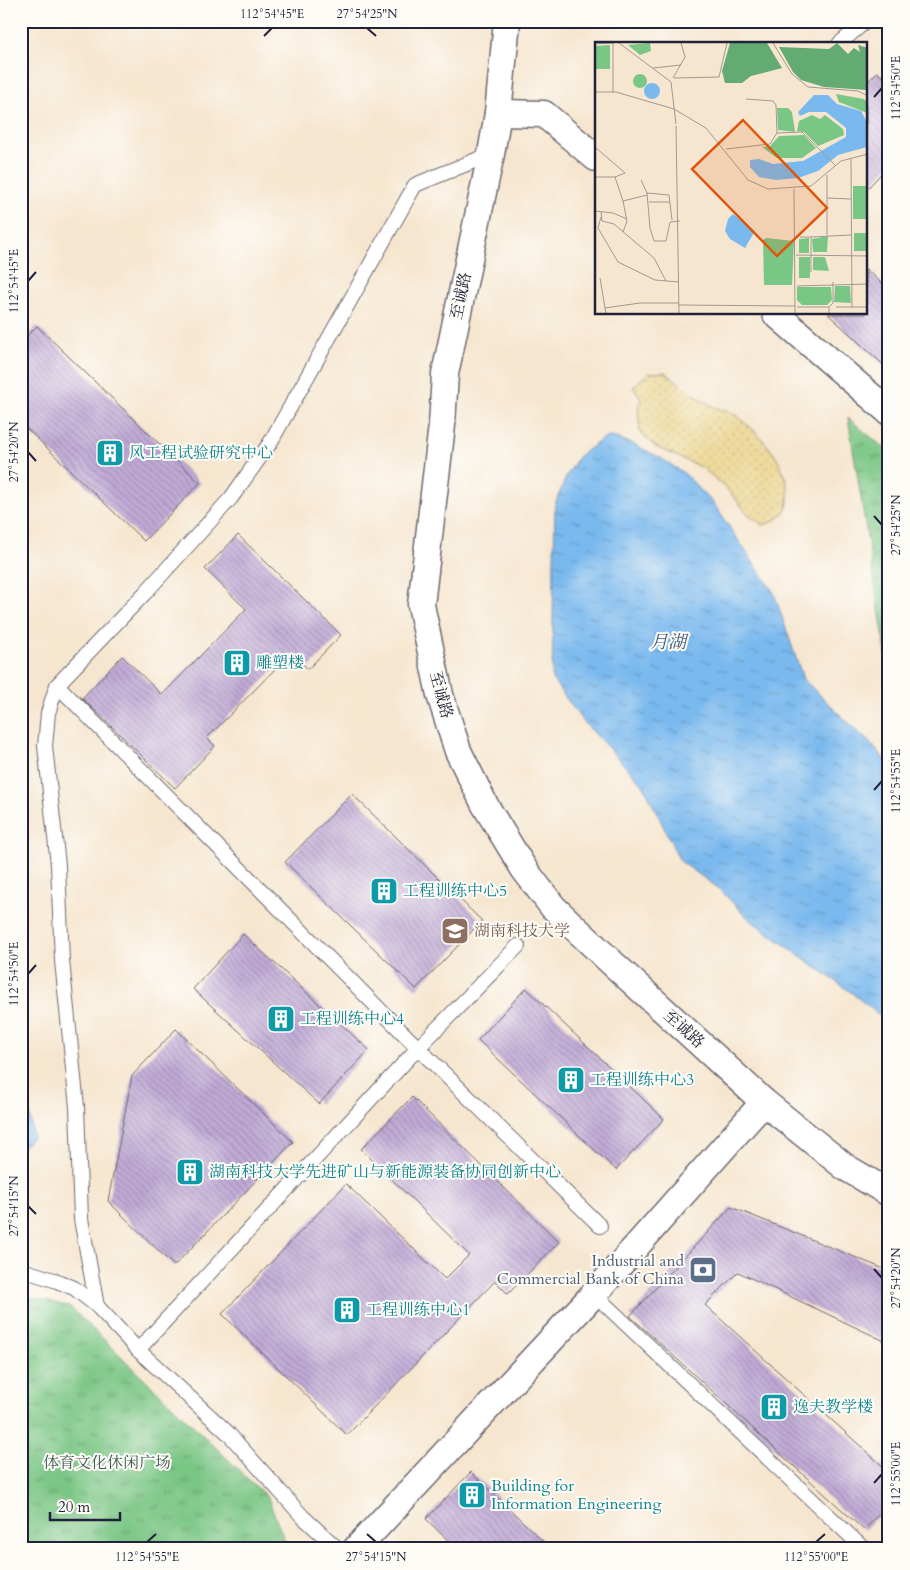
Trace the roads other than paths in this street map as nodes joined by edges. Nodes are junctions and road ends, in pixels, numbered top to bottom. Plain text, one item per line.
1 (507, 21) edge
2 (866, 21) edge
3 (841, 42) edge
4 (498, 113) junction
5 (492, 154) junction
6 (595, 157) edge
7 (777, 315) edge
8 (889, 412) edge
9 (57, 684) junction
10 (518, 946) dead end
11 (418, 1048) junction
12 (764, 1102) junction
13 (889, 1194) edge
14 (600, 1226) dead end
15 (29, 1272) dead end
16 (594, 1294) junction
17 (97, 1306) junction
18 (138, 1350) junction
19 (338, 1549) edge
20 (356, 1549) edge
21 (864, 1549) edge

1 - 4 street, 至诚路
2 - 3 lane
4 - 5 street, 至诚路
4 - 6 street
5 - 9 lane
5 - 12 street, 至诚路
7 - 8 street
9 - 11 lane
9 - 17 lane
10 - 11 lane
11 - 14 lane
11 - 18 lane
12 - 13 street, 至诚路
12 - 16 street
15 - 17 lane
16 - 20 street
16 - 21 lane
17 - 18 lane
18 - 19 lane

